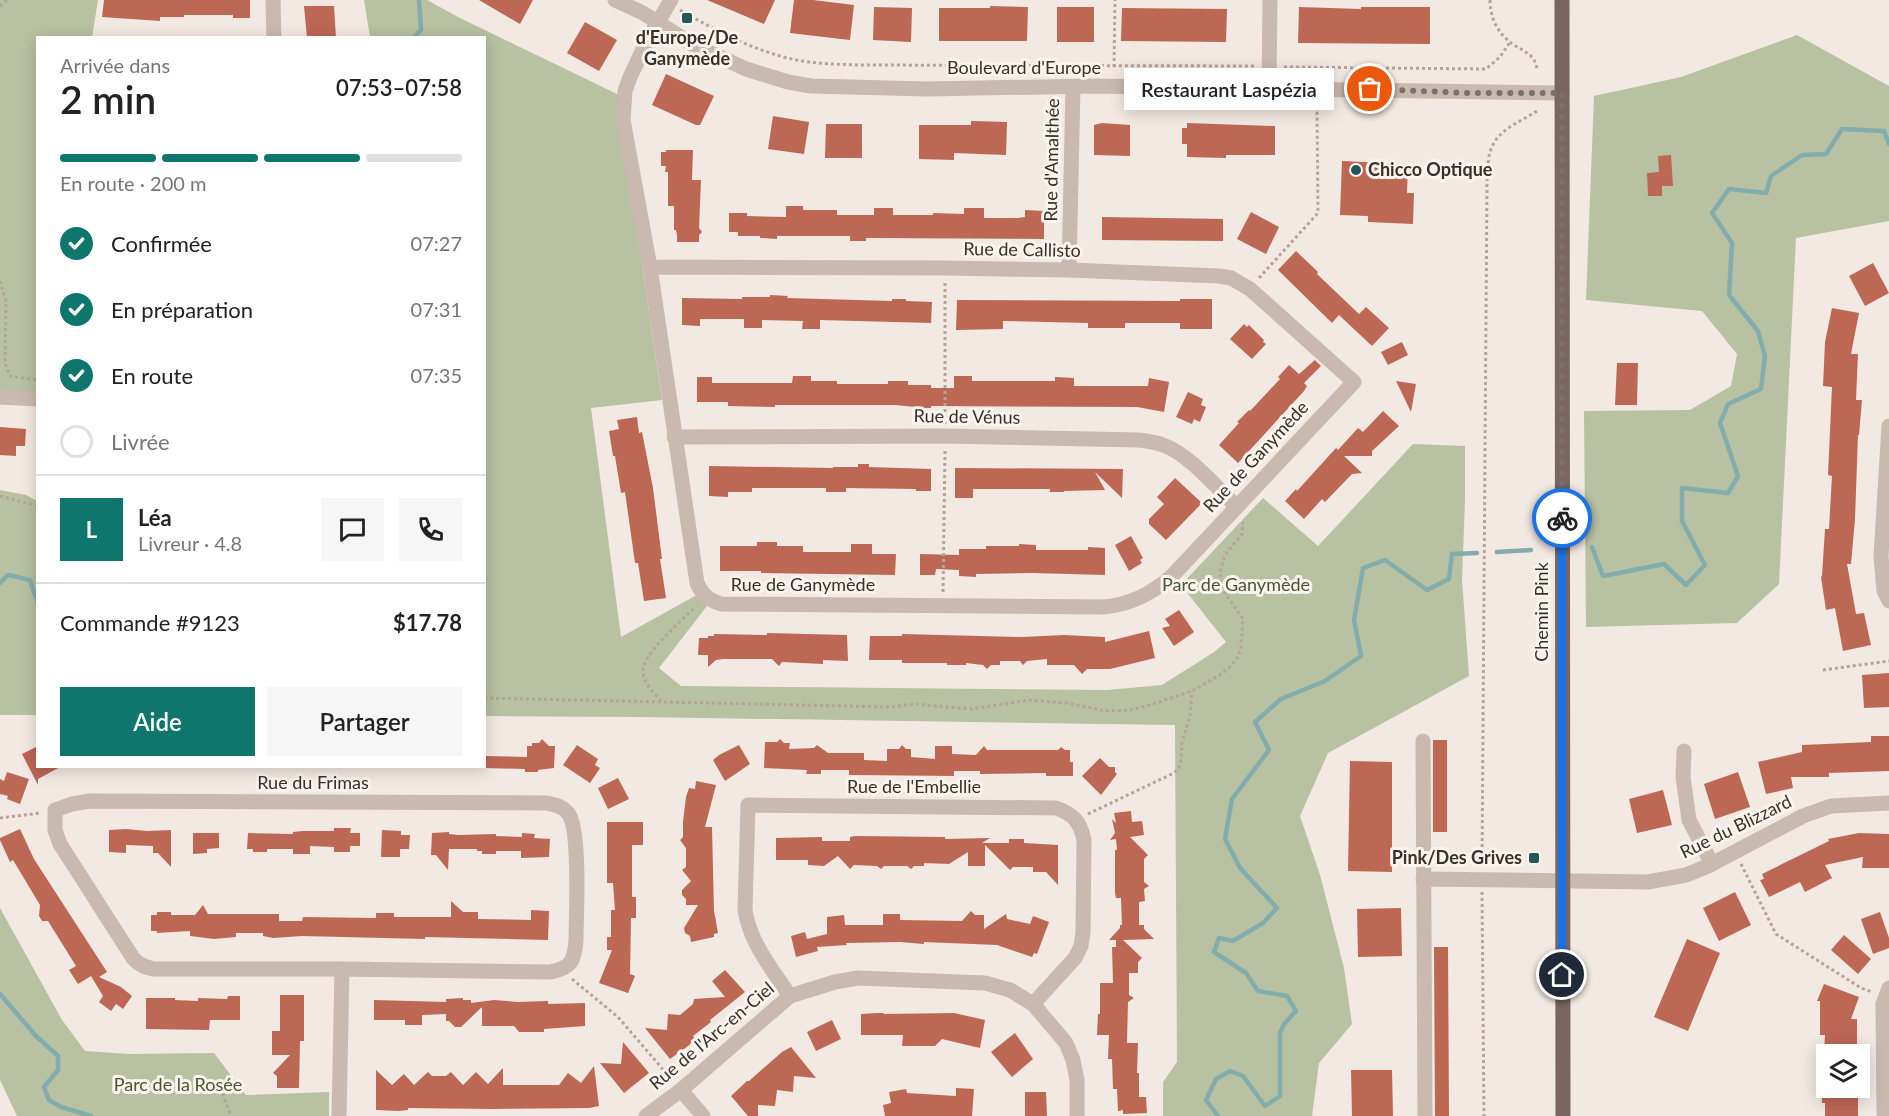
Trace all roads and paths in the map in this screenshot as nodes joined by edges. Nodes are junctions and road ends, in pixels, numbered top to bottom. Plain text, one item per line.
1 (7, 0) edge
2 (273, 0) edge
3 (615, 0) edge
4 (1115, 0) edge
5 (1270, 0) edge
6 (1490, 0) edge
7 (1562, 0) edge
8 (670, 2) edge
9 (0, 6) edge
10 (658, 23) junction
11 (274, 36) edge
12 (1510, 42) junction
13 (1114, 66) junction
14 (1269, 66) junction
15 (1537, 70) dead end
16 (1073, 87) junction
17 (1269, 88) junction
18 (1562, 93) junction
19 (1317, 108) dead end
20 (1538, 111) dead end
21 (650, 267) junction
22 (1069, 270) junction
23 (0, 281) edge
24 (1250, 289) junction
25 (36, 380) edge
26 (1354, 382) joint
27 (0, 397) edge
28 (36, 399) edge
29 (1889, 426) edge
30 (674, 437) junction
31 (0, 496) edge
32 (36, 506) edge
33 (1236, 507) junction
34 (706, 597) junction
35 (1889, 601) edge
36 (1889, 661) edge
37 (1823, 670) dead end
38 (1192, 691) junction
39 (486, 698) edge
40 (661, 701) junction
41 (1423, 741) dead end
42 (1684, 751) dead end
43 (1889, 803) edge
44 (55, 810) junction
45 (0, 818) edge
46 (1077, 819) junction
47 (1735, 852) junction
48 (1712, 864) junction
49 (1482, 872) dead end
50 (1424, 879) junction
51 (1562, 881) junction
52 (1482, 890) dead end
53 (342, 969) junction
54 (561, 970) junction
55 (1887, 992) edge
56 (790, 996) junction
57 (1033, 1004) junction
58 (189, 1089) dead end
59 (681, 1090) junction
60 (231, 1116) edge
61 (339, 1116) edge
62 (646, 1116) edge
63 (703, 1116) edge
64 (1077, 1116) edge
65 (1425, 1116) edge
66 (1484, 1116) edge
67 (1563, 1116) edge
68 (1884, 1116) edge

1 - 9 path
2 - 11 street
3 - 10 street, Boulevard d'Europe
4 - 13 path
5 - 14 street
6 - 12 path
7 - 18 main road, Chemin Pink
8 - 10 street, Rue de Ganymède
8 - 13 path
10 - 16 street, Boulevard d'Europe
10 - 21 street, Rue de Ganymède
12 - 14 path
12 - 15 path
13 - 14 path
14 - 17 street
16 - 17 street, Boulevard d'Europe
16 - 22 street, Rue d'Amalthée
17 - 18 street, Boulevard d'Europe
18 - 51 main road, Chemin Pink
19 - 24 path
20 - 49 path
21 - 22 street, Rue de Callisto
21 - 30 street, Rue de Ganymède
22 - 24 street, Rue de Callisto
23 - 25 path
24 - 26 street, Rue de Callisto
26 - 33 street, Rue de Ganymède
27 - 28 street
29 - 35 street
30 - 33 street, Rue de Vénus
30 - 34 street, Rue de Ganymède
31 - 32 path
33 - 34 street, Rue de Ganymède
33 - 38 path
34 - 40 path
36 - 37 path
38 - 40 path
38 - 46 path
39 - 40 path
41 - 50 street
42 - 48 street
43 - 47 street, Rue du Blizzard
44 - 45 path
44 - 53 street
44 - 54 street, Rue du Frimas
46 - 56 street, Rue de l'Embellie
46 - 57 street
47 - 48 street, Rue du Blizzard
47 - 55 path
48 - 51 street, Rue du Blizzard
50 - 51 street, Rue du Blizzard
50 - 65 street
51 - 67 main road, Chemin Pink
52 - 66 path
53 - 54 street
53 - 61 street
54 - 59 path
55 - 68 street
56 - 57 street, Rue de l'Arc-en-Ciel
56 - 59 street, Rue de l'Arc-en-Ciel
57 - 64 street, Rue de l'Arc-en-Ciel
58 - 60 path
59 - 62 street, Rue de l'Arc-en-Ciel
59 - 63 street

